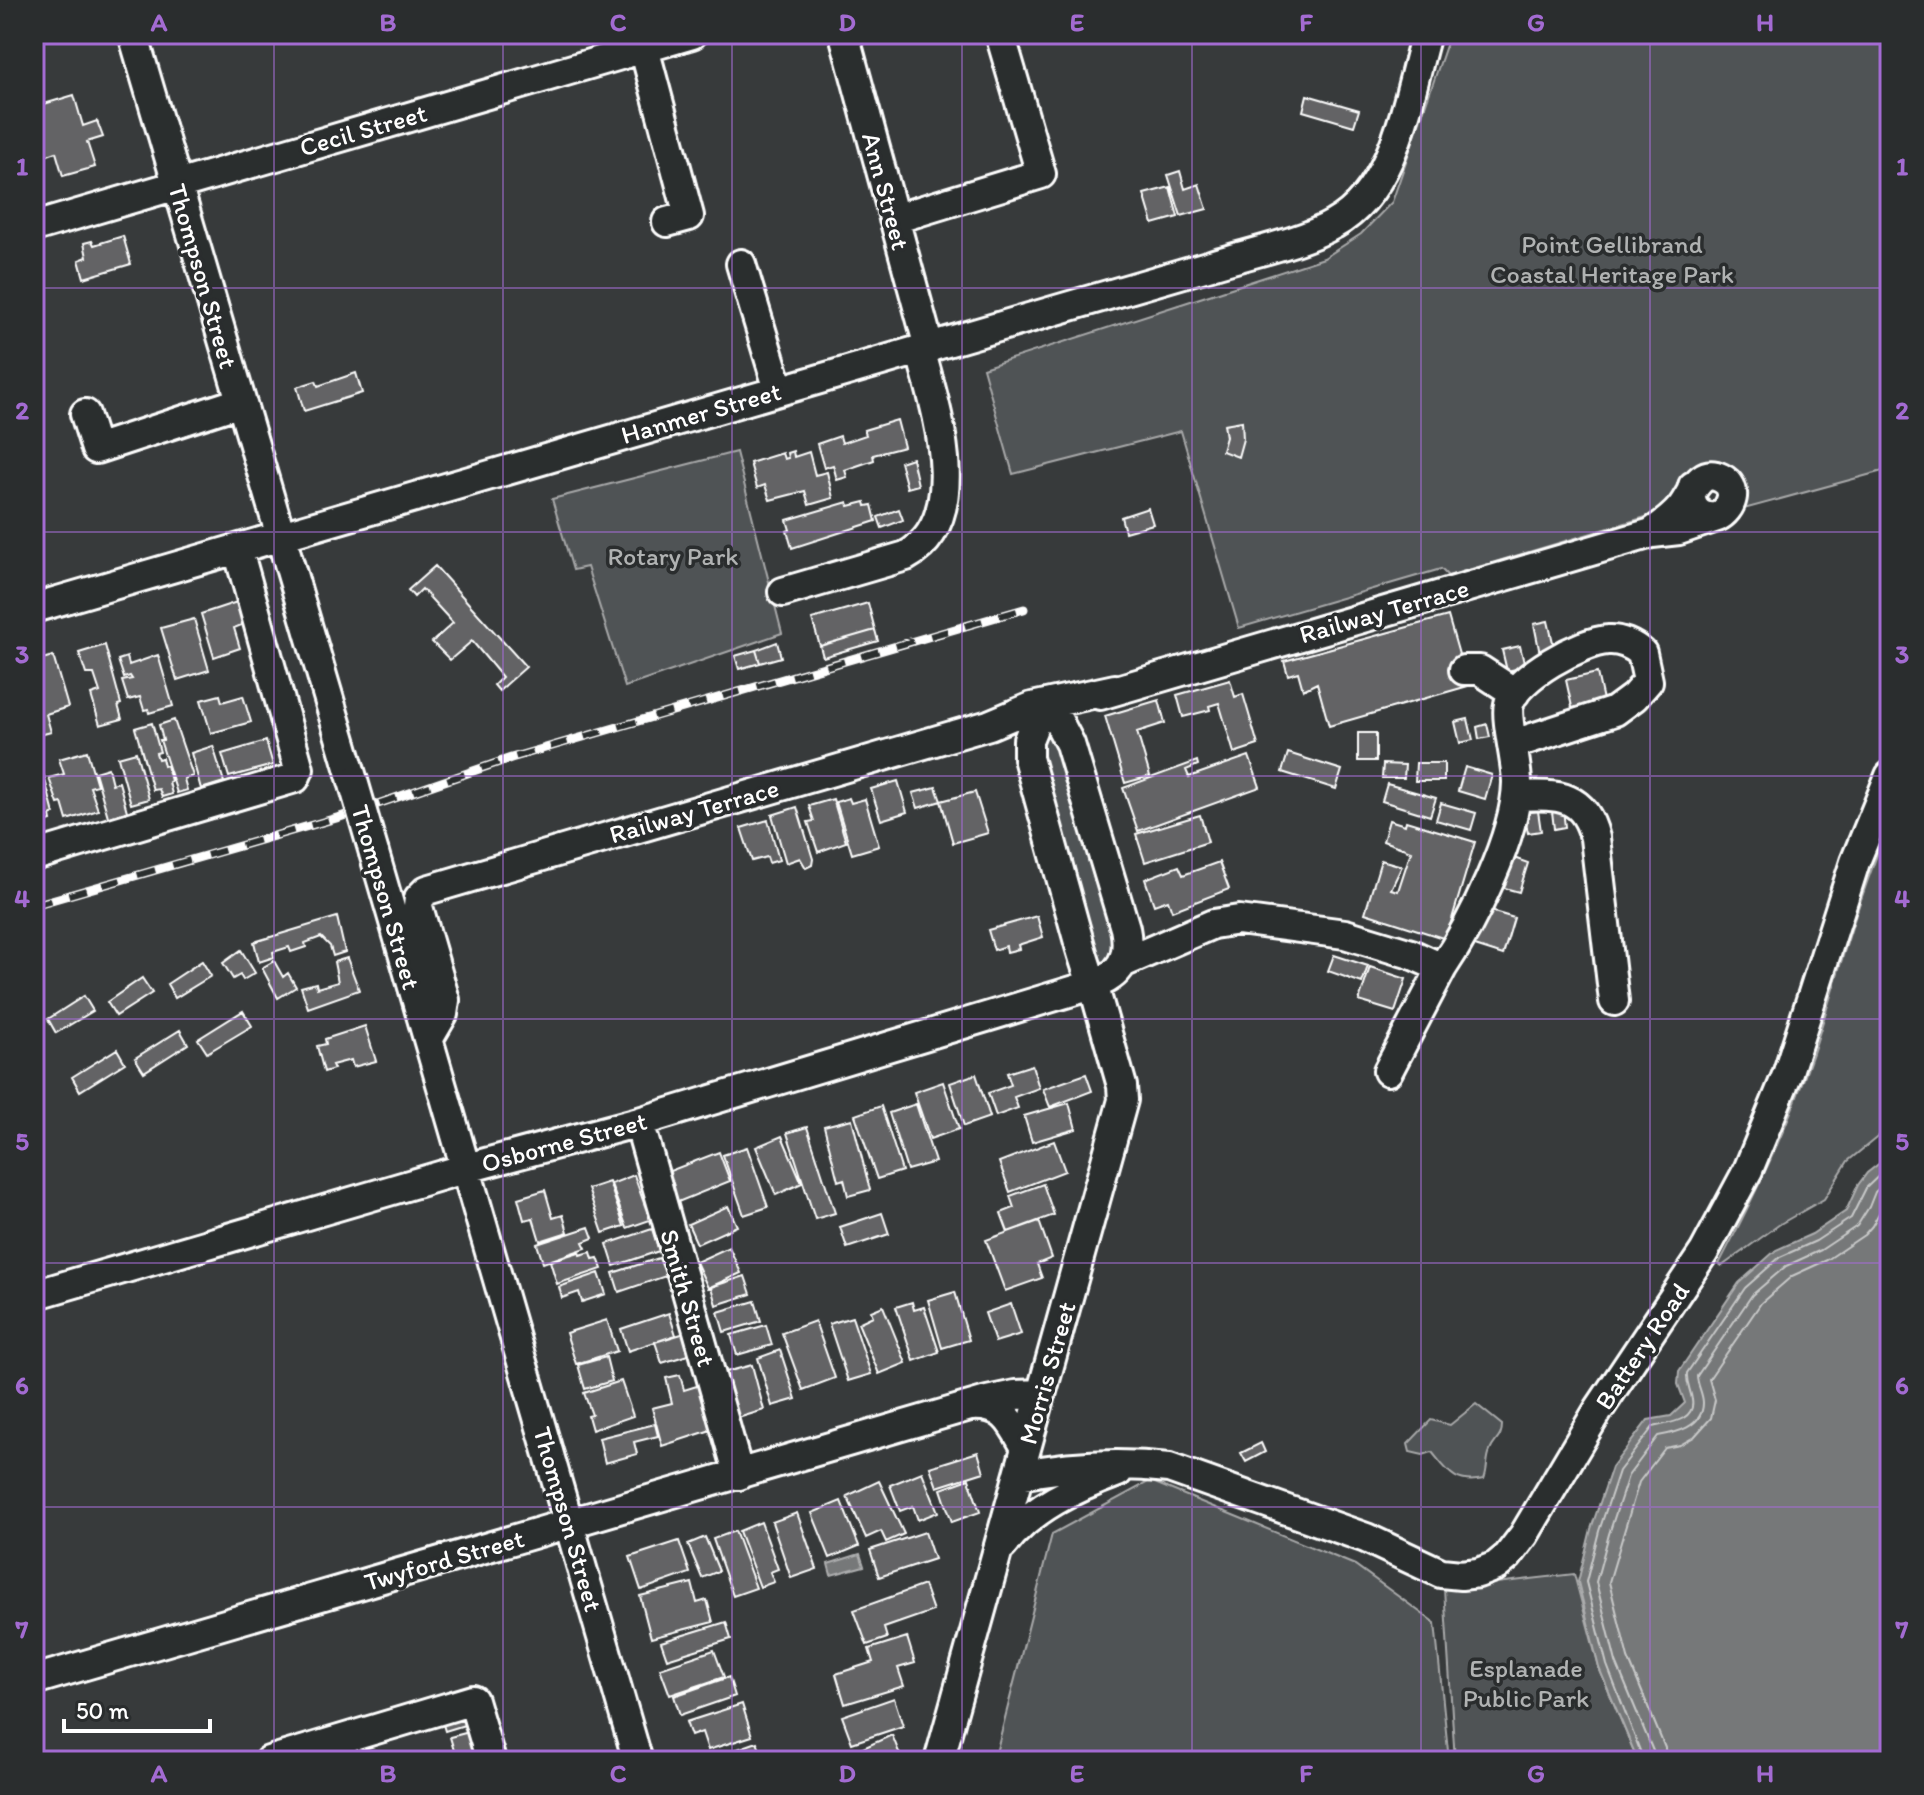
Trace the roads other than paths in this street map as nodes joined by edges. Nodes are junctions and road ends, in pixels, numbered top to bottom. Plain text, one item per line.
1 (133, 34) edge
2 (692, 34) edge
3 (844, 34) edge
4 (1000, 34) edge
5 (1426, 34) edge
6 (644, 48) junction
7 (177, 186) junction
8 (894, 219) junction
9 (667, 222) dead end
10 (34, 227) edge
11 (741, 264) dead end
12 (925, 348) junction
13 (779, 390) junction
14 (240, 402) junction
15 (85, 414) dead end
16 (1652, 533) junction
17 (280, 536) junction
18 (238, 550) junction
19 (783, 592) dead end
20 (34, 608) edge
21 (1464, 670) dead end
22 (1115, 689) junction
23 (1515, 693) junction
24 (1042, 705) junction
25 (1070, 744) junction
26 (1514, 744) junction
27 (1890, 776) edge
28 (1516, 796) junction
29 (34, 856) edge
30 (1125, 962) junction
31 (1442, 968) junction
32 (1092, 985) junction
33 (1614, 1001) dead end
34 (429, 1038) junction
35 (1388, 1071) dead end
36 (639, 1122) junction
37 (467, 1168) junction
38 (34, 1295) edge
39 (969, 1406) junction
40 (1037, 1407) junction
41 (1020, 1468) junction
42 (739, 1475) junction
43 (1079, 1477) junction
44 (569, 1523) junction
45 (997, 1553) junction
46 (34, 1680) edge
47 (269, 1761) edge
48 (491, 1761) edge
49 (638, 1761) edge
50 (939, 1761) edge

1 - 7 street, Thompson Street
2 - 6 street, Cecil Street
3 - 8 street, Ann Street
4 - 8 street
5 - 12 street, Hanmer Street
6 - 7 street, Cecil Street
6 - 9 street
7 - 10 street, Cecil Street
7 - 14 street, Thompson Street
8 - 12 street, Ann Street
11 - 13 street
12 - 13 street, Hanmer Street
12 - 19 street, Ann Street
13 - 17 street, Hanmer Street
14 - 15 street
14 - 17 street, Thompson Street
16 - 16 street, Railway Terrace
16 - 22 street, Railway Terrace
17 - 18 street, Hanmer Street
17 - 34 street, Thompson Street, bridge
18 - 20 street, Hanmer Street
18 - 29 street
21 - 23 street
22 - 24 street, Railway Terrace
22 - 25 street, Railway Terrace
23 - 26 street
23 - 26 street
24 - 25 street
24 - 32 street, Morris Street
24 - 34 street, Railway Terrace
25 - 30 street
26 - 28 street
27 - 43 street, Battery Road
28 - 31 street
28 - 33 street
30 - 31 street
30 - 32 street
31 - 35 street
32 - 36 street, Osborne Street
32 - 40 street, Morris Street
34 - 37 street, Thompson Street
36 - 37 street, Osborne Street
36 - 42 street, Smith Street
37 - 38 street, Osborne Street
37 - 44 street, Thompson Street
39 - 40 street, Twyford Street
39 - 41 street
39 - 42 street, Twyford Street
40 - 41 street, Morris Street
40 - 43 street
41 - 43 street, Battery Road
41 - 45 street, Morris Street
42 - 44 street, Twyford Street
43 - 45 street, Battery Road
44 - 46 street, Twyford Street
44 - 49 street, Thompson Street
45 - 50 street, Morris Street
47 - 48 street

